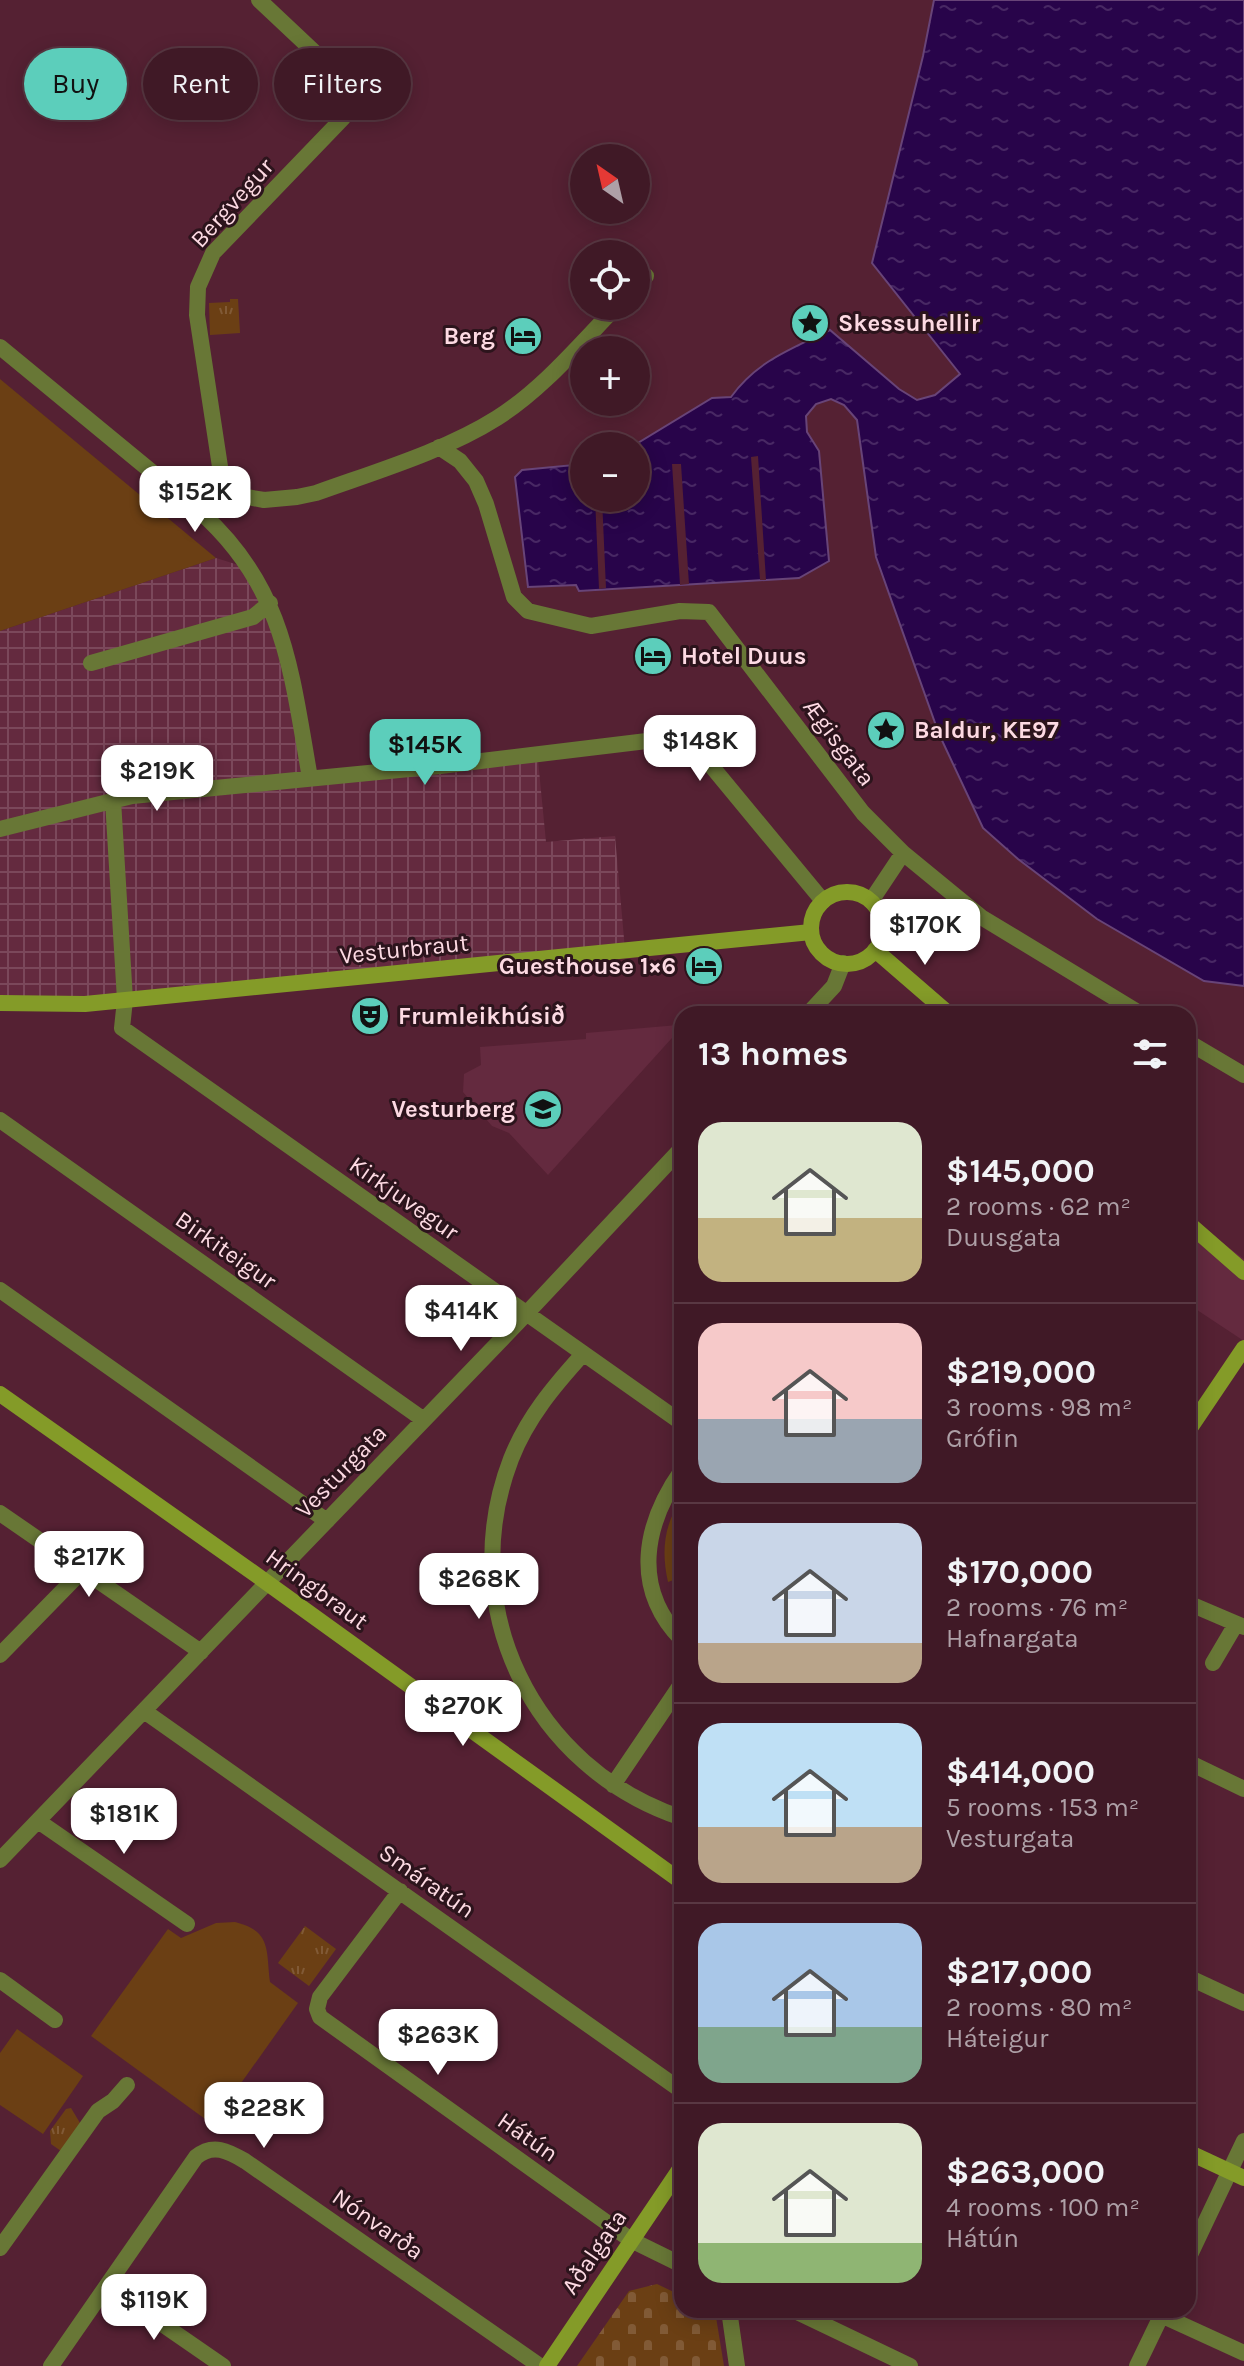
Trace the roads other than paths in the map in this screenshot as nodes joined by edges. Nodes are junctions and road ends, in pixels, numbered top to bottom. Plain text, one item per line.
1 (259, 0) edge
2 (603, 320) edge
3 (0, 347) edge
4 (439, 447) junction
5 (224, 493) junction
6 (188, 502) junction
7 (270, 603) junction
8 (91, 663) dead end
9 (310, 778) junction
10 (113, 800) junction
11 (0, 829) edge
12 (903, 853) junction
13 (823, 901) junction
14 (871, 901) junction
15 (811, 932) junction
16 (875, 950) junction
17 (843, 963) junction
18 (125, 1000) junction
19 (0, 1003) edge
20 (815, 1006) edge
21 (940, 1006) edge
22 (1128, 1006) edge
23 (1196, 1047) edge
24 (1244, 1075) edge
25 (0, 1120) edge
26 (674, 1157) edge
27 (1196, 1230) edge
28 (1244, 1272) edge
29 (0, 1290) edge
30 (526, 1314) junction
31 (1244, 1348) edge
32 (583, 1354) junction
33 (0, 1394) edge
34 (674, 1417) edge
35 (1196, 1417) edge
36 (424, 1420) junction
37 (674, 1483) edge
38 (0, 1513) edge
39 (327, 1521) junction
40 (83, 1570) junction
41 (267, 1583) junction
42 (1196, 1605) edge
43 (1242, 1619) edge
44 (674, 1630) edge
45 (201, 1652) junction
46 (0, 1655) edge
47 (1213, 1663) dead end
48 (674, 1695) edge
49 (144, 1711) junction
50 (1196, 1766) edge
51 (613, 1785) junction
52 (1244, 1789) edge
53 (674, 1815) edge
54 (38, 1821) junction
55 (0, 1860) edge
56 (674, 1876) edge
57 (400, 1891) junction
58 (187, 1924) dead end
59 (1196, 1981) edge
60 (2, 1986) edge
61 (1244, 2003) edge
62 (55, 2020) dead end
63 (127, 2085) dead end
64 (674, 2085) edge
65 (1244, 2141) edge
66 (1196, 2156) edge
67 (1237, 2175) edge
68 (674, 2178) edge
69 (631, 2240) junction
70 (1196, 2245) edge
71 (0, 2248) edge
72 (674, 2261) edge
73 (107, 2286) junction
74 (730, 2318) edge
75 (810, 2318) edge
76 (1156, 2318) edge
77 (1171, 2318) edge
78 (1244, 2353) edge
79 (51, 2366) edge
80 (223, 2366) edge
81 (540, 2366) edge
82 (547, 2366) edge
83 (737, 2366) edge
84 (910, 2366) edge
85 (1137, 2366) edge

1 - 5 street, Bergvegur
2 - 4 street
3 - 6 street
4 - 5 street
4 - 12 street, Ægisgata
5 - 6 street
6 - 7 street
7 - 8 street
7 - 9 street
9 - 10 street
9 - 13 street
10 - 11 street
10 - 18 street
12 - 14 street
12 - 22 street, Ægisgata
13 - 14 street
13 - 15 street
14 - 16 street
15 - 17 street
15 - 18 street, Vesturbraut
16 - 17 street
16 - 21 street
17 - 20 street
18 - 19 street, Vesturbraut
18 - 30 street, Kirkjuvegur
23 - 24 street
25 - 36 street, Birkiteigur
26 - 30 street, Vesturgata
27 - 28 street
29 - 39 street
30 - 32 street, Kirkjuvegur
30 - 36 street, Vesturgata
31 - 35 street
32 - 34 street, Kirkjuvegur
32 - 51 street
33 - 41 street, Hringbraut
36 - 39 street, Vesturgata
37 - 44 street
38 - 40 street
39 - 41 street, Vesturgata
40 - 45 street
40 - 46 street
41 - 45 street, Vesturgata
41 - 56 street, Hringbraut
42 - 43 street
43 - 47 street
45 - 49 street, Vesturgata
48 - 51 street
49 - 54 street, Vesturgata
49 - 57 street, Smáratún
50 - 52 street
51 - 53 street
54 - 55 street, Vesturgata
54 - 58 street
57 - 64 street, Smáratún
57 - 69 street, Hátún
59 - 61 street
60 - 62 street
63 - 71 street
65 - 67 street
66 - 67 street
67 - 70 street
68 - 69 street, Aðalgata
69 - 72 street, Hátún
69 - 82 street, Aðalgata
73 - 79 street, Nónvarða
73 - 80 street
73 - 81 street, Nónvarða
74 - 83 street
75 - 84 street
76 - 85 street
77 - 78 street

